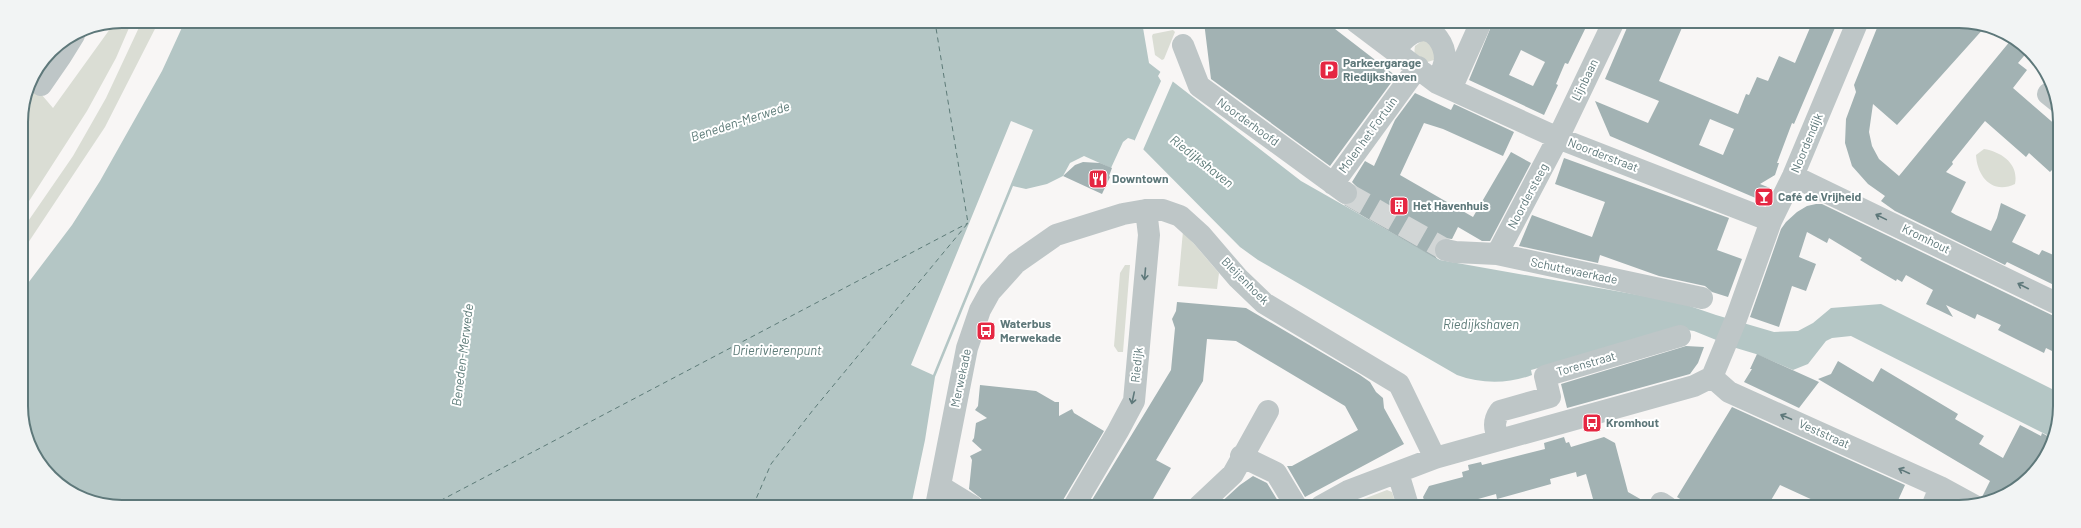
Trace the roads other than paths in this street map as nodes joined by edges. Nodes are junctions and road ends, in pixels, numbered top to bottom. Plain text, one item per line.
1 (1364, 28) edge
2 (1394, 28) edge
3 (1478, 28) edge
4 (1611, 28) edge
5 (1856, 28) edge
6 (1183, 45) dead end
7 (1389, 46) junction
8 (56, 56) edge
9 (1418, 67) junction
10 (38, 81) edge
11 (1444, 86) junction
12 (1558, 138) junction
13 (1793, 176) junction
14 (1339, 188) joint
15 (1146, 210) junction
16 (1770, 222) junction
17 (1056, 235) joint
18 (1446, 250) tunnel mouth
19 (1497, 254) junction
20 (1702, 298) dead end
21 (2053, 302) edge
22 (1680, 336) dead end
23 (1712, 377) junction
24 (1268, 411) dead end
25 (1498, 440) junction
26 (1241, 456) junction
27 (1435, 458) junction
28 (1398, 473) junction
29 (1940, 487) junction
30 (939, 497) edge
31 (950, 500) edge
32 (1078, 500) edge
33 (1205, 500) edge
34 (1292, 500) edge
35 (1333, 500) edge
36 (1406, 500) edge
37 (1935, 500) edge
38 (1964, 500) edge

1 - 7 street, Noorderstraat
2 - 7 street
3 - 11 street
4 - 12 street, Lijnbaan
5 - 13 street, Noordendijk
6 - 14 street, Noorderhoofd
7 - 9 street, Noorderstraat
7 - 11 street
8 - 10 street
9 - 11 street, Noorderstraat
9 - 14 street, Molen het Fortuin
11 - 12 street, Noorderstraat
12 - 16 street, Noorderstraat
12 - 19 street, Noordersteeg
13 - 16 street, Noordendijk
21 -> 13 street, Kromhout
15 - 17 street, Bleijenhoek
15 - 27 street, Bleijenhoek
15 -> 32 street, Riedijk
16 - 23 street, Noordendijk
17 - 30 street, Merwekade
18 - 19 street, Schuttevaerkade
19 - 20 street, Schuttevaerkade
22 - 25 street, Torenstraat
23 - 25 street
29 -> 23 street, Veststraat
24 - 26 street
25 - 27 street
26 - 33 street
26 - 34 street
27 - 28 street
28 - 35 street
28 - 36 street
29 - 37 street
29 - 38 street, Veststraat
30 - 31 street

